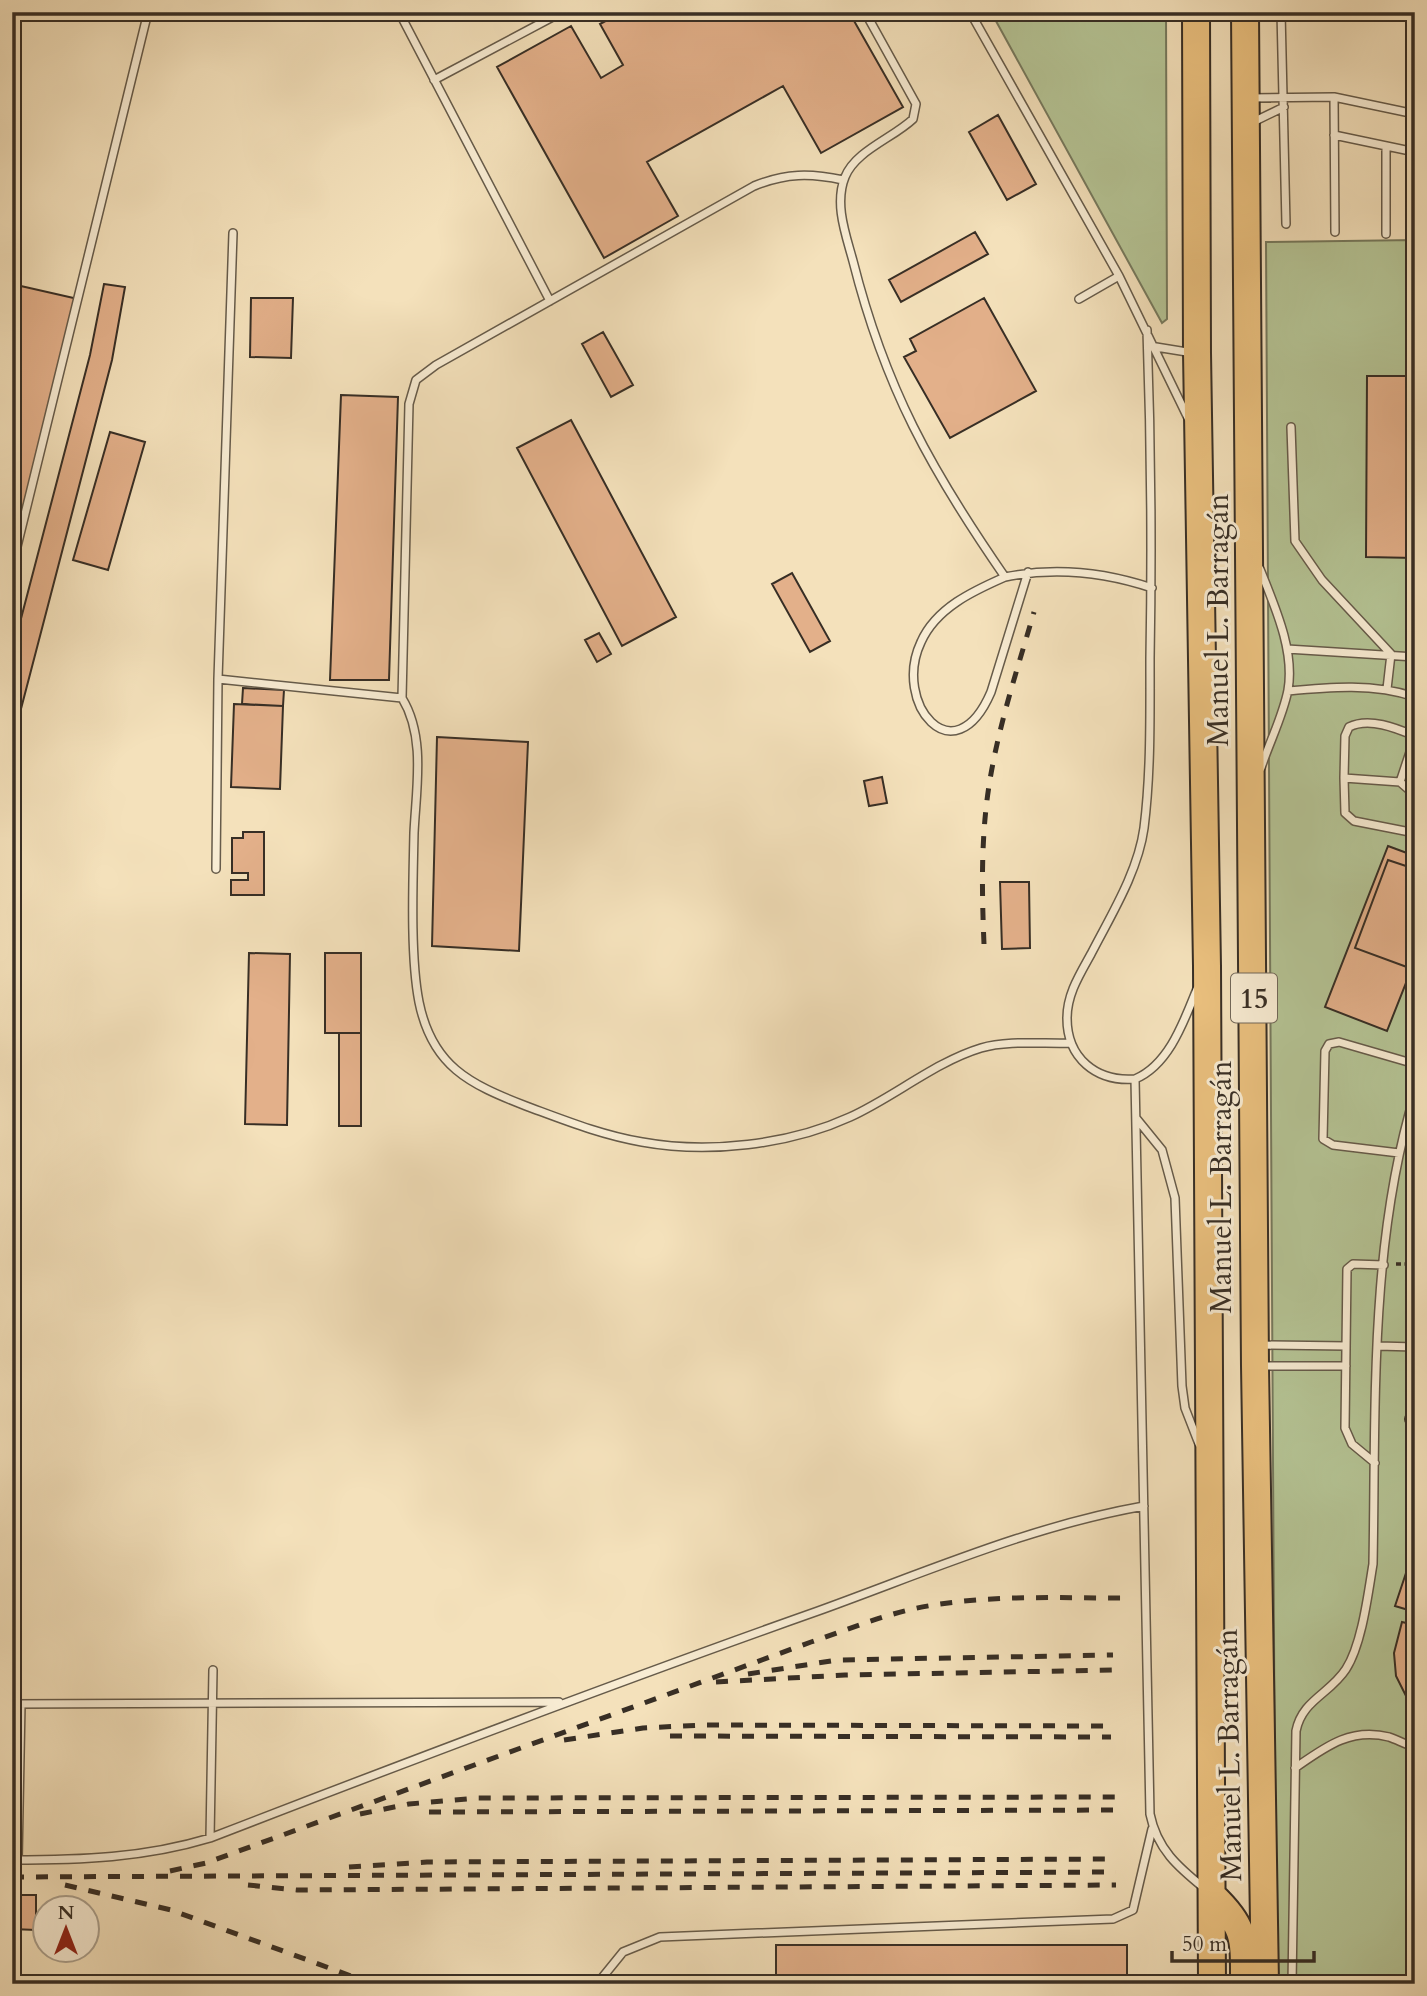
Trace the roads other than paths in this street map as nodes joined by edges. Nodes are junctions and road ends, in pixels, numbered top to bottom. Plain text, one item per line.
1 (148, 12) edge
2 (399, 12) edge
3 (562, 12) edge
4 (865, 12) edge
5 (970, 12) edge
6 (1196, 12) edge
7 (1245, 12) edge
8 (1281, 12) edge
9 (434, 80) junction
10 (1283, 97) junction
11 (1334, 97) junction
12 (1246, 98) junction
13 (1293, 99) junction
14 (1283, 108) junction
15 (1415, 114) edge
16 (1246, 126) junction
17 (1334, 135) junction
18 (1386, 146) junction
19 (1415, 152) edge
20 (843, 180) junction
21 (1286, 223) dead end
22 (1335, 232) dead end
23 (233, 233) dead end
24 (1386, 234) dead end
25 (1119, 276) junction
26 (1079, 299) dead end
27 (550, 301) junction
28 (1147, 330) junction
29 (1156, 347) junction
30 (1197, 353) junction
31 (1290, 427) dead end
32 (1199, 436) junction
33 (1251, 545) junction
34 (12, 567) edge
35 (1028, 572) junction
36 (1005, 577) junction
37 (1152, 588) junction
38 (1287, 649) junction
39 (1391, 654) junction
40 (1415, 657) edge
41 (218, 679) junction
42 (1387, 689) junction
43 (1288, 691) junction
44 (1415, 697) edge
45 (402, 698) junction
46 (1415, 736) edge
47 (1345, 778) junction
48 (1400, 782) junction
49 (1252, 792) junction
50 (1415, 795) edge
51 (1415, 833) edge
52 (216, 869) dead end
53 (1207, 966) junction
54 (1071, 1043) junction
55 (1415, 1064) edge
56 (1135, 1079) junction
57 (1415, 1093) edge
58 (1136, 1118) junction
59 (1399, 1153) junction
60 (1384, 1265) junction
61 (1346, 1346) junction
62 (1378, 1346) junction
63 (1415, 1348) edge
64 (1255, 1356) junction
65 (1346, 1366) junction
66 (1208, 1460) junction
67 (1375, 1463) junction
68 (1144, 1506) junction
69 (213, 1670) dead end
70 (563, 1702) junction
71 (212, 1703) junction
72 (16, 1704) edge
73 (1415, 1747) edge
74 (1295, 1768) junction
75 (1152, 1829) junction
76 (210, 1838) junction
77 (15, 1860) edge
78 (1212, 1895) junction
79 (597, 1984) edge
80 (1212, 1984) edge
81 (1244, 1984) edge
82 (1265, 1984) edge
83 (1292, 1984) edge

1 - 34 lane
2 - 9 lane
3 - 9 lane
4 - 20 lane
5 - 25 lane
6 - 30 highway, Manuel L. Barragán / 15
7 - 12 highway, Manuel L. Barragán / 15
8 - 10 lane
9 - 27 lane
10 - 12 lane
10 - 13 lane
10 - 14 lane
11 - 13 lane
11 - 15 lane
11 - 17 lane
12 - 16 highway, Manuel L. Barragán / 15
13 - 14 lane
14 - 16 lane
14 - 21 lane
16 - 33 highway, Manuel L. Barragán / 15
17 - 18 lane
17 - 22 lane
18 - 19 lane
18 - 24 lane
20 - 27 lane
20 - 36 lane
23 - 41 lane
25 - 26 lane
25 - 28 lane
27 - 45 lane
28 - 29 lane
28 - 37 lane
29 - 30 lane
29 - 32 lane
30 - 32 highway, Manuel L. Barragán / 15
31 - 39 lane
32 - 53 highway, Manuel L. Barragán / 15
33 - 38 lane
33 - 49 highway, Manuel L. Barragán / 15
35 - 36 lane
35 - 36 lane
35 - 37 lane
37 - 54 lane
38 - 39 lane
38 - 43 lane
39 - 40 lane
39 - 42 lane
41 - 45 lane
41 - 52 lane
42 - 43 lane
42 - 44 lane
43 - 49 lane
45 - 54 lane
46 - 47 lane
46 - 48 lane
47 - 48 lane
47 - 51 lane
48 - 50 lane
49 - 64 highway, Manuel L. Barragán / 15
53 - 56 lane
53 - 66 highway, Manuel L. Barragán / 15
54 - 56 lane
55 - 59 lane
56 - 58 lane
57 - 59 lane
58 - 66 lane
58 - 68 lane
59 - 60 lane
60 - 61 lane
60 - 62 lane
61 - 64 lane
61 - 65 lane
62 - 63 lane
62 - 67 lane
64 - 65 lane
64 - 82 highway, Manuel L. Barragán / 15
65 - 67 lane
66 - 78 highway, Manuel L. Barragán / 15
67 - 74 lane
68 - 70 lane
68 - 75 lane
69 - 71 lane
70 - 71 lane
70 - 76 lane
71 - 72 lane
71 - 76 lane
72 - 77 lane
73 - 74 lane
74 - 83 lane
75 - 78 lane
75 - 79 lane
76 - 77 lane
78 - 80 highway, Manuel L. Barragán / 15
78 - 81 highway

